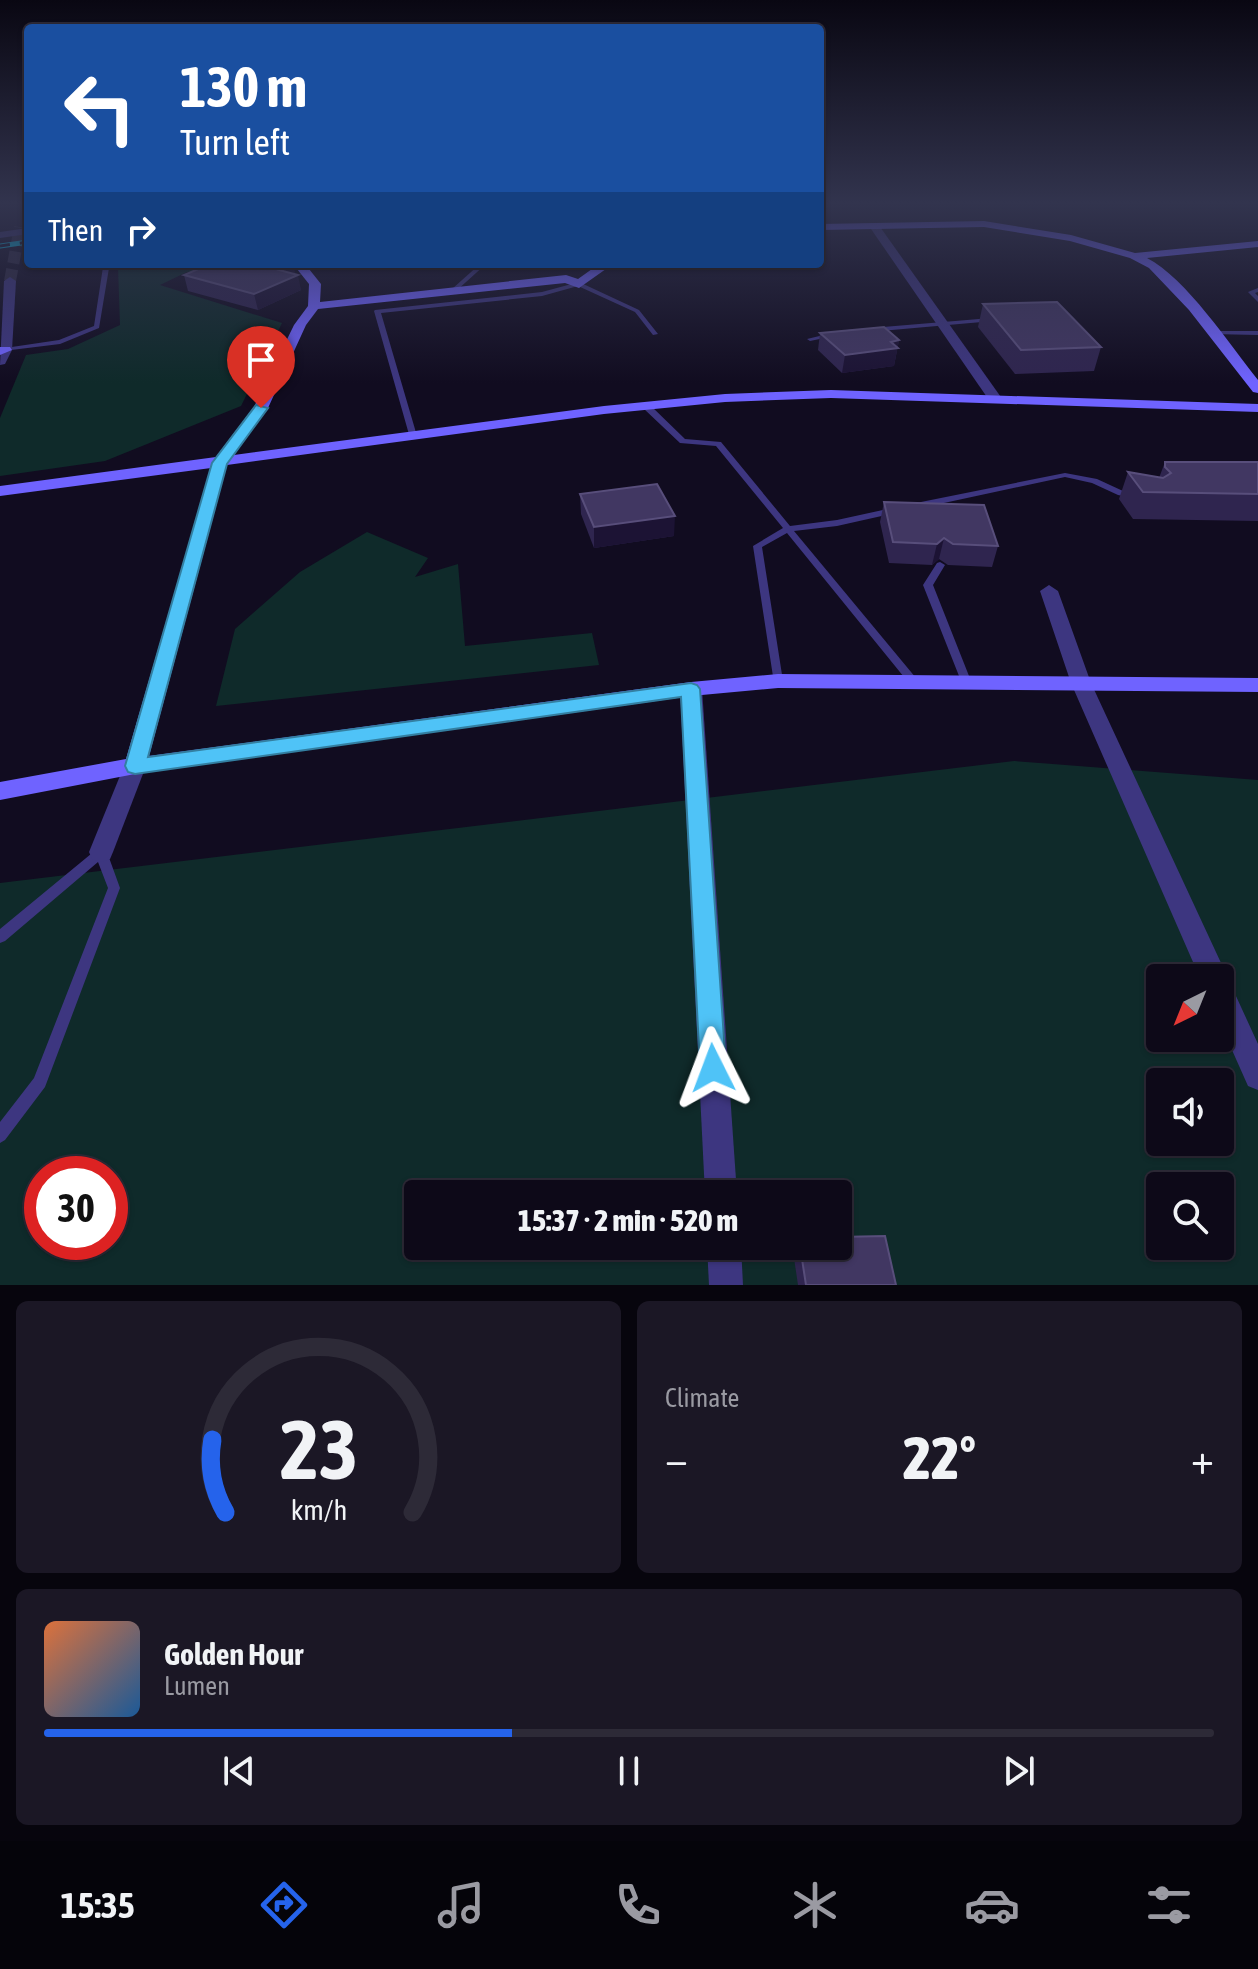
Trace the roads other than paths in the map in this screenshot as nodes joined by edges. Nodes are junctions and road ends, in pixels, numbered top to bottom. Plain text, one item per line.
1 (901, 263) edge
2 (1147, 263) edge
3 (1180, 263) edge
4 (1153, 266) junction
5 (106, 268) edge
6 (302, 268) edge
7 (479, 268) edge
8 (601, 268) edge
9 (10, 281) tunnel mouth
10 (579, 284) junction
11 (454, 290) junction
12 (1258, 290) edge
13 (1258, 300) edge
14 (314, 306) junction
15 (1001, 319) edge
16 (943, 321) junction
17 (1213, 333) junction
18 (1258, 333) edge
19 (655, 334) dead end
20 (810, 339) dead end
21 (2, 354) edge
22 (1258, 389) edge
23 (996, 400) junction
24 (646, 406) junction
25 (1258, 408) edge
26 (413, 436) junction
27 (220, 463) junction
28 (0, 491) edge
29 (1143, 497) edge
30 (911, 507) edge
31 (896, 510) edge
32 (788, 529) junction
33 (940, 565) dead end
34 (1049, 591) dead end
35 (912, 680) junction
36 (778, 681) junction
37 (966, 681) junction
38 (1081, 683) junction
39 (1258, 685) edge
40 (691, 689) junction
41 (135, 766) junction
42 (0, 791) edge
43 (101, 852) junction
44 (0, 937) edge
45 (1208, 964) edge
46 (1234, 1023) edge
47 (1258, 1076) edge
48 (0, 1135) edge
49 (720, 1180) edge
50 (725, 1260) edge
51 (726, 1285) edge

1 - 16 street
2 - 4 street
3 - 4 street
4 - 17 street
5 - 21 lane
6 - 14 street
7 - 11 lane
8 - 10 street
9 - 21 street
10 - 11 street
10 - 19 lane
10 - 26 lane
11 - 14 street
12 - 13 lane
14 - 27 street
15 - 16 lane
16 - 20 lane
16 - 23 street
17 - 18 lane
17 - 22 street
23 - 24 street
23 - 25 street
24 - 26 street
24 - 32 lane
26 - 27 street
27 - 28 street
27 - 41 street
29 - 30 lane
31 - 32 lane
32 - 35 lane
32 - 36 lane
33 - 37 lane
34 - 38 street
35 - 36 street
35 - 37 street
36 - 40 street
37 - 38 street
38 - 39 street
38 - 45 street
40 - 41 street
40 - 49 street
41 - 42 street
41 - 43 street
43 - 44 lane
43 - 48 lane
46 - 47 street
50 - 51 street

